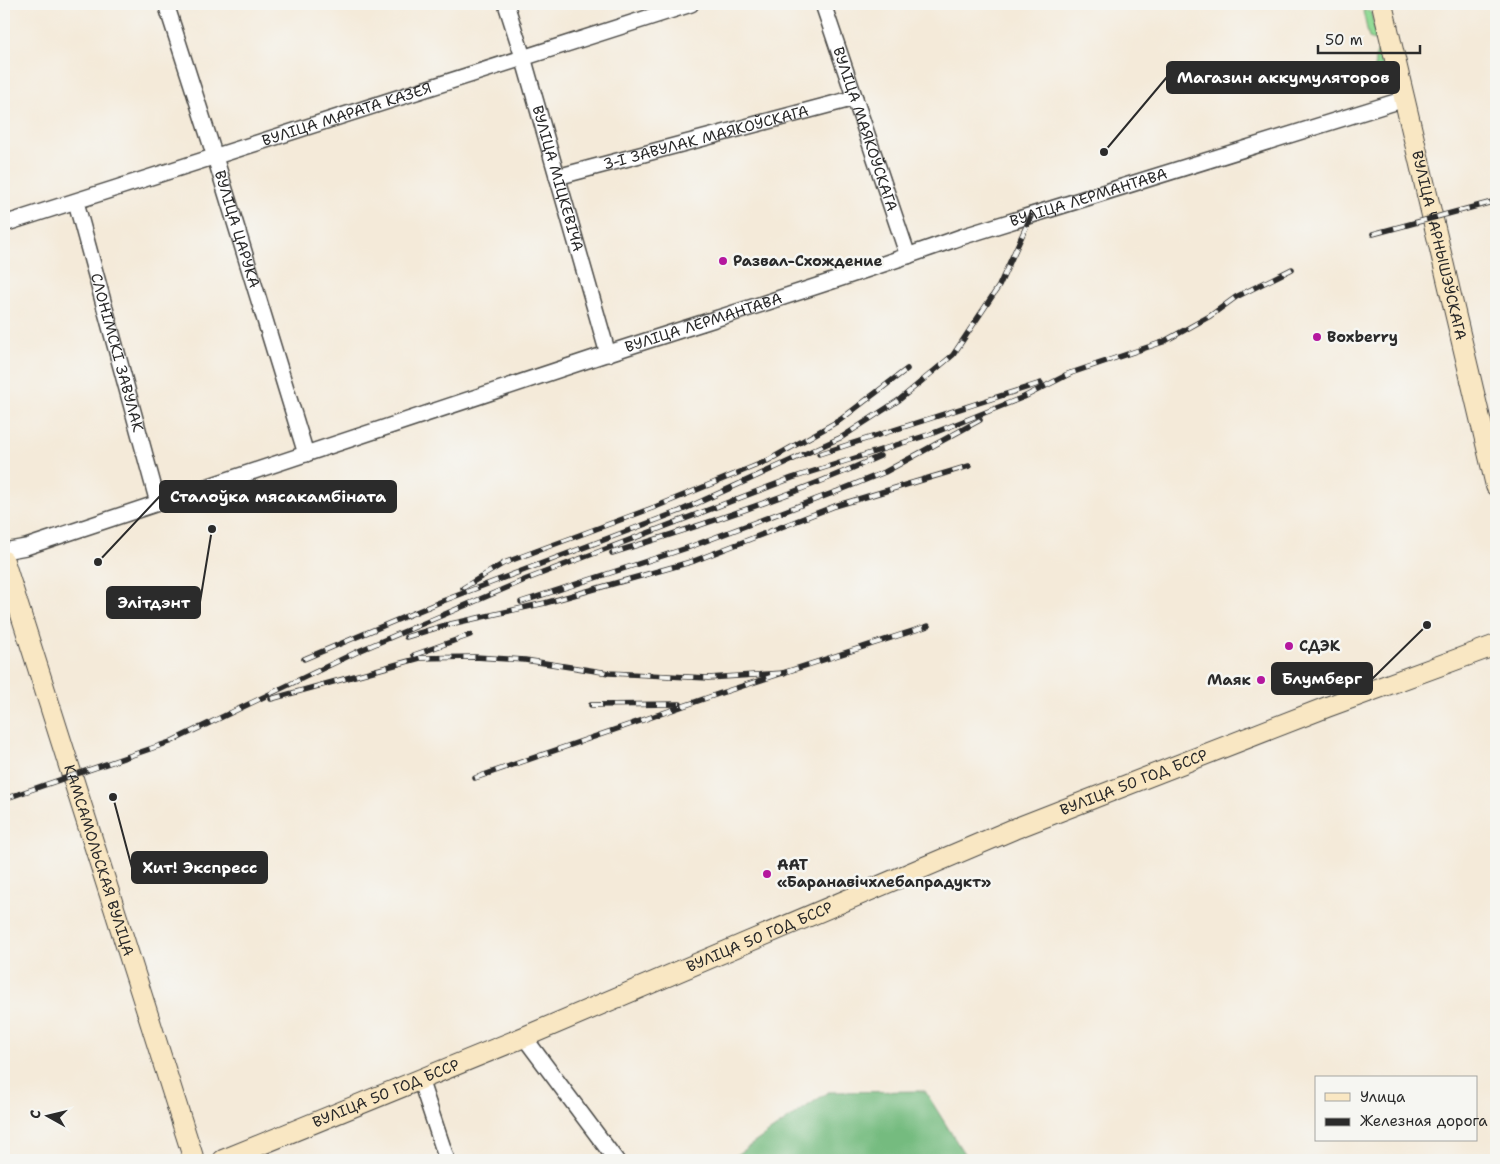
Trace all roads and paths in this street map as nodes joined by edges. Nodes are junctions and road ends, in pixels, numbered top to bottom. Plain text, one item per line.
1 (166, 4) edge
2 (506, 4) edge
3 (691, 4) edge
4 (823, 4) edge
5 (1382, 4) edge
6 (523, 57) junction
7 (855, 98) junction
8 (1405, 99) junction
9 (215, 157) junction
10 (557, 177) junction
11 (76, 202) junction
12 (4, 224) edge
13 (908, 256) junction
14 (608, 354) junction
15 (306, 454) junction
16 (1496, 486) edge
17 (158, 503) junction
18 (4, 551) edge
19 (4, 560) edge
20 (1496, 646) edge
21 (524, 1037) junction
22 (420, 1078) junction
23 (194, 1160) edge
24 (223, 1160) edge
25 (446, 1160) edge
26 (616, 1160) edge

1 - 9 street, ВУЛІЦА ЦАРУКА
2 - 6 street, ВУЛІЦА МІЦКЕВІЧА
3 - 6 street, ВУЛІЦА МАРАТА КАЗЕЯ
4 - 7 street, ВУЛІЦА МАЯКОЎСКАГА
5 - 8 main road, ВУЛІЦА ЧАРНЫШЭЎСКАГА
6 - 9 street, ВУЛІЦА МАРАТА КАЗЕЯ
6 - 10 street, ВУЛІЦА МІЦКЕВІЧА
7 - 10 street, 3-І ЗАВУЛАК МАЯКОЎСКАГА
7 - 13 street, ВУЛІЦА МАЯКОЎСКАГА
8 - 13 street, ВУЛІЦА ЛЕРМАНТАВА
8 - 16 main road, ВУЛІЦА ЧАРНЫШЭЎСКАГА
9 - 11 street, ВУЛІЦА МАРАТА КАЗЕЯ
9 - 15 street, ВУЛІЦА ЦАРУКА
10 - 14 street, ВУЛІЦА МІЦКЕВІЧА
11 - 12 street, ВУЛІЦА МАРАТА КАЗЕЯ
11 - 17 street, СЛОНІМСКІ ЗАВУЛАК
13 - 14 street, ВУЛІЦА ЛЕРМАНТАВА
14 - 15 street, ВУЛІЦА ЛЕРМАНТАВА
15 - 17 street, ВУЛІЦА ЛЕРМАНТАВА
17 - 18 street, ВУЛІЦА ЛЕРМАНТАВА
19 - 23 main road, КАМСАМОЛЬСКАЯ ВУЛІЦА
20 - 21 main road, ВУЛІЦА 50 ГОД БССР
21 - 22 main road, ВУЛІЦА 50 ГОД БССР
21 - 26 street
22 - 24 main road, ВУЛІЦА 50 ГОД БССР
22 - 25 street

